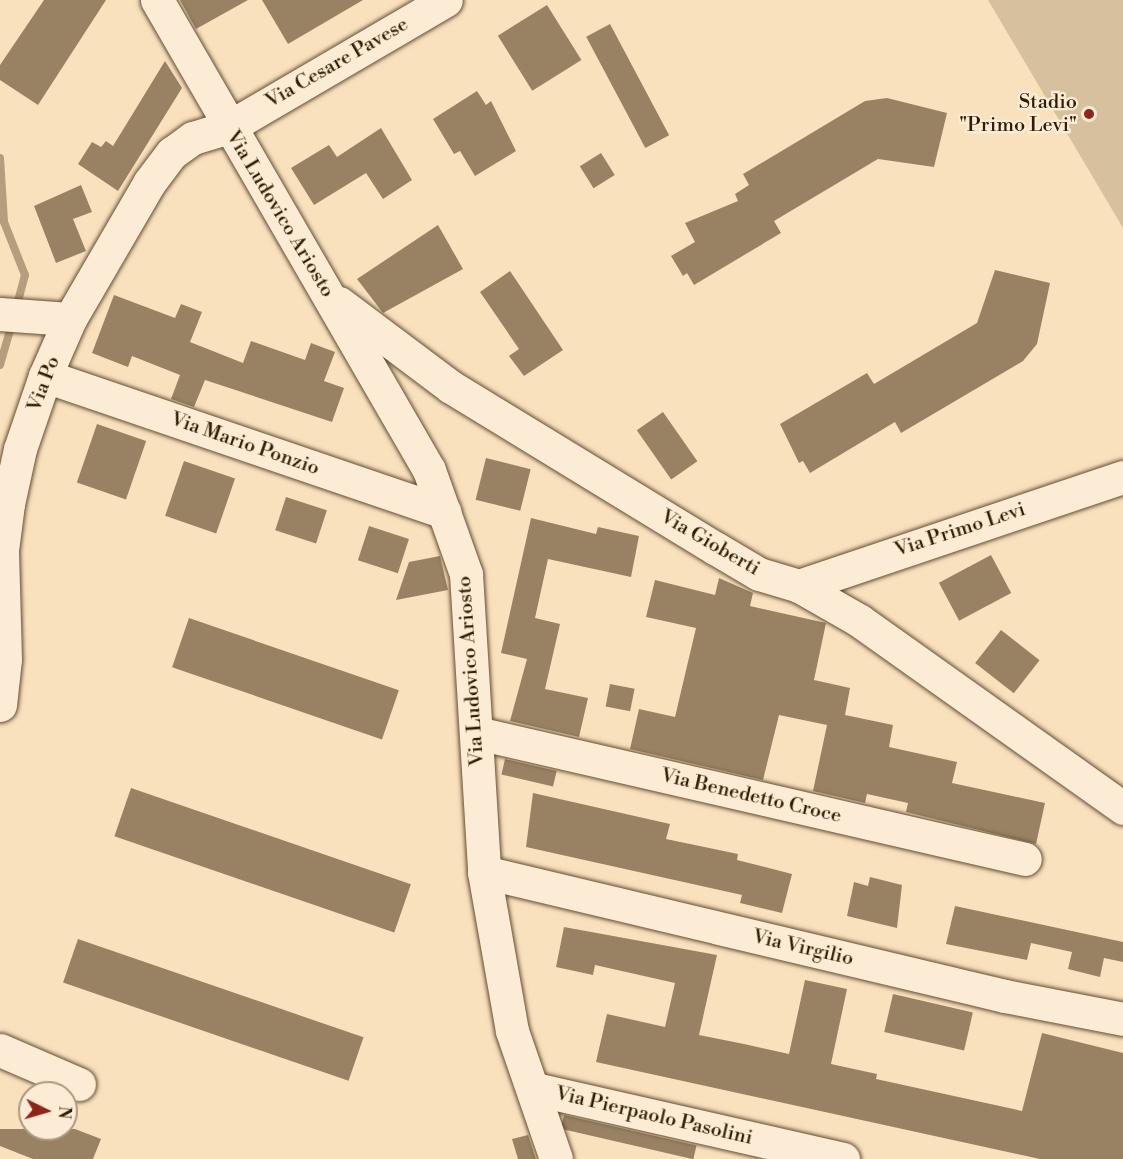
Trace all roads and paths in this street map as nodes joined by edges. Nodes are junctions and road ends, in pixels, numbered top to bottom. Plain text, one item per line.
1 (157, 0) edge
2 (446, 0) edge
3 (229, 127) junction
4 (328, 295) junction
5 (10, 314) edge
6 (70, 319) junction
7 (45, 376) junction
8 (1123, 477) edge
9 (444, 512) junction
10 (799, 586) junction
11 (0, 705) edge
12 (477, 733) junction
13 (1123, 808) edge
14 (1025, 859) dead end
15 (484, 872) junction
16 (1123, 1019) edge
17 (0, 1050) edge
18 (79, 1084) dead end
19 (536, 1089) junction
20 (556, 1159) edge
21 (843, 1159) edge

1 - 3 street, Via Ludovico Ariosto
2 - 3 street, Via Cesare Pavese
3 - 4 street, Via Ludovico Ariosto
3 - 6 street, Via Po
4 - 9 street, Via Ludovico Ariosto
4 - 10 street, Via Gioberti
5 - 6 street
6 - 7 street, Via Po
7 - 9 street, Via Mario Ponzio
7 - 11 street, Via Po
8 - 10 street, Via Primo Levi
9 - 12 street, Via Ludovico Ariosto
10 - 13 street, Via Gioberti
12 - 14 street, Via Benedetto Croce
12 - 15 street, Via Ludovico Ariosto
15 - 16 street, Via Virgilio
15 - 19 street, Via Ludovico Ariosto
17 - 18 street
19 - 20 street, Via Ludovico Ariosto
19 - 21 street, Via Pierpaolo Pasolini

